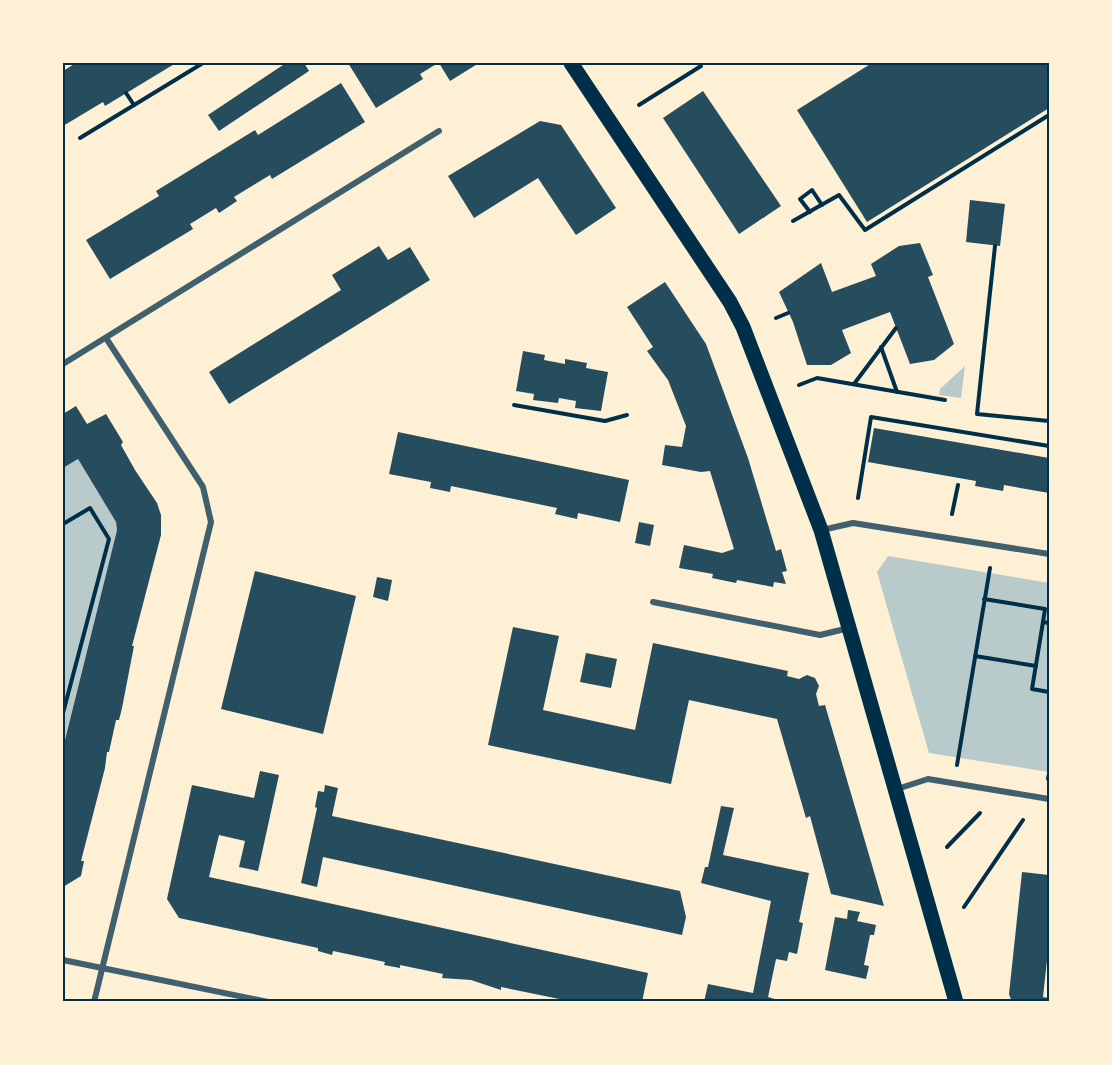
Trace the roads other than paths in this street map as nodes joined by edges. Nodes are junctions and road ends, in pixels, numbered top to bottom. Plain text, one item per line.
1 (571, 63) edge
2 (439, 131) dead end
3 (106, 338) junction
4 (63, 364) edge
5 (821, 530) junction
6 (1049, 554) edge
7 (653, 602) dead end
8 (849, 628) junction
9 (897, 789) junction
10 (1049, 799) edge
11 (63, 960) edge
12 (103, 968) junction
13 (94, 1002) edge
14 (268, 1002) edge
15 (956, 1002) edge

1 - 5 main road
2 - 3 street
3 - 4 street
3 - 12 street
5 - 6 street
5 - 8 main road
7 - 8 street
8 - 9 main road
9 - 10 street
9 - 15 main road
11 - 12 street
12 - 13 street
12 - 14 street

